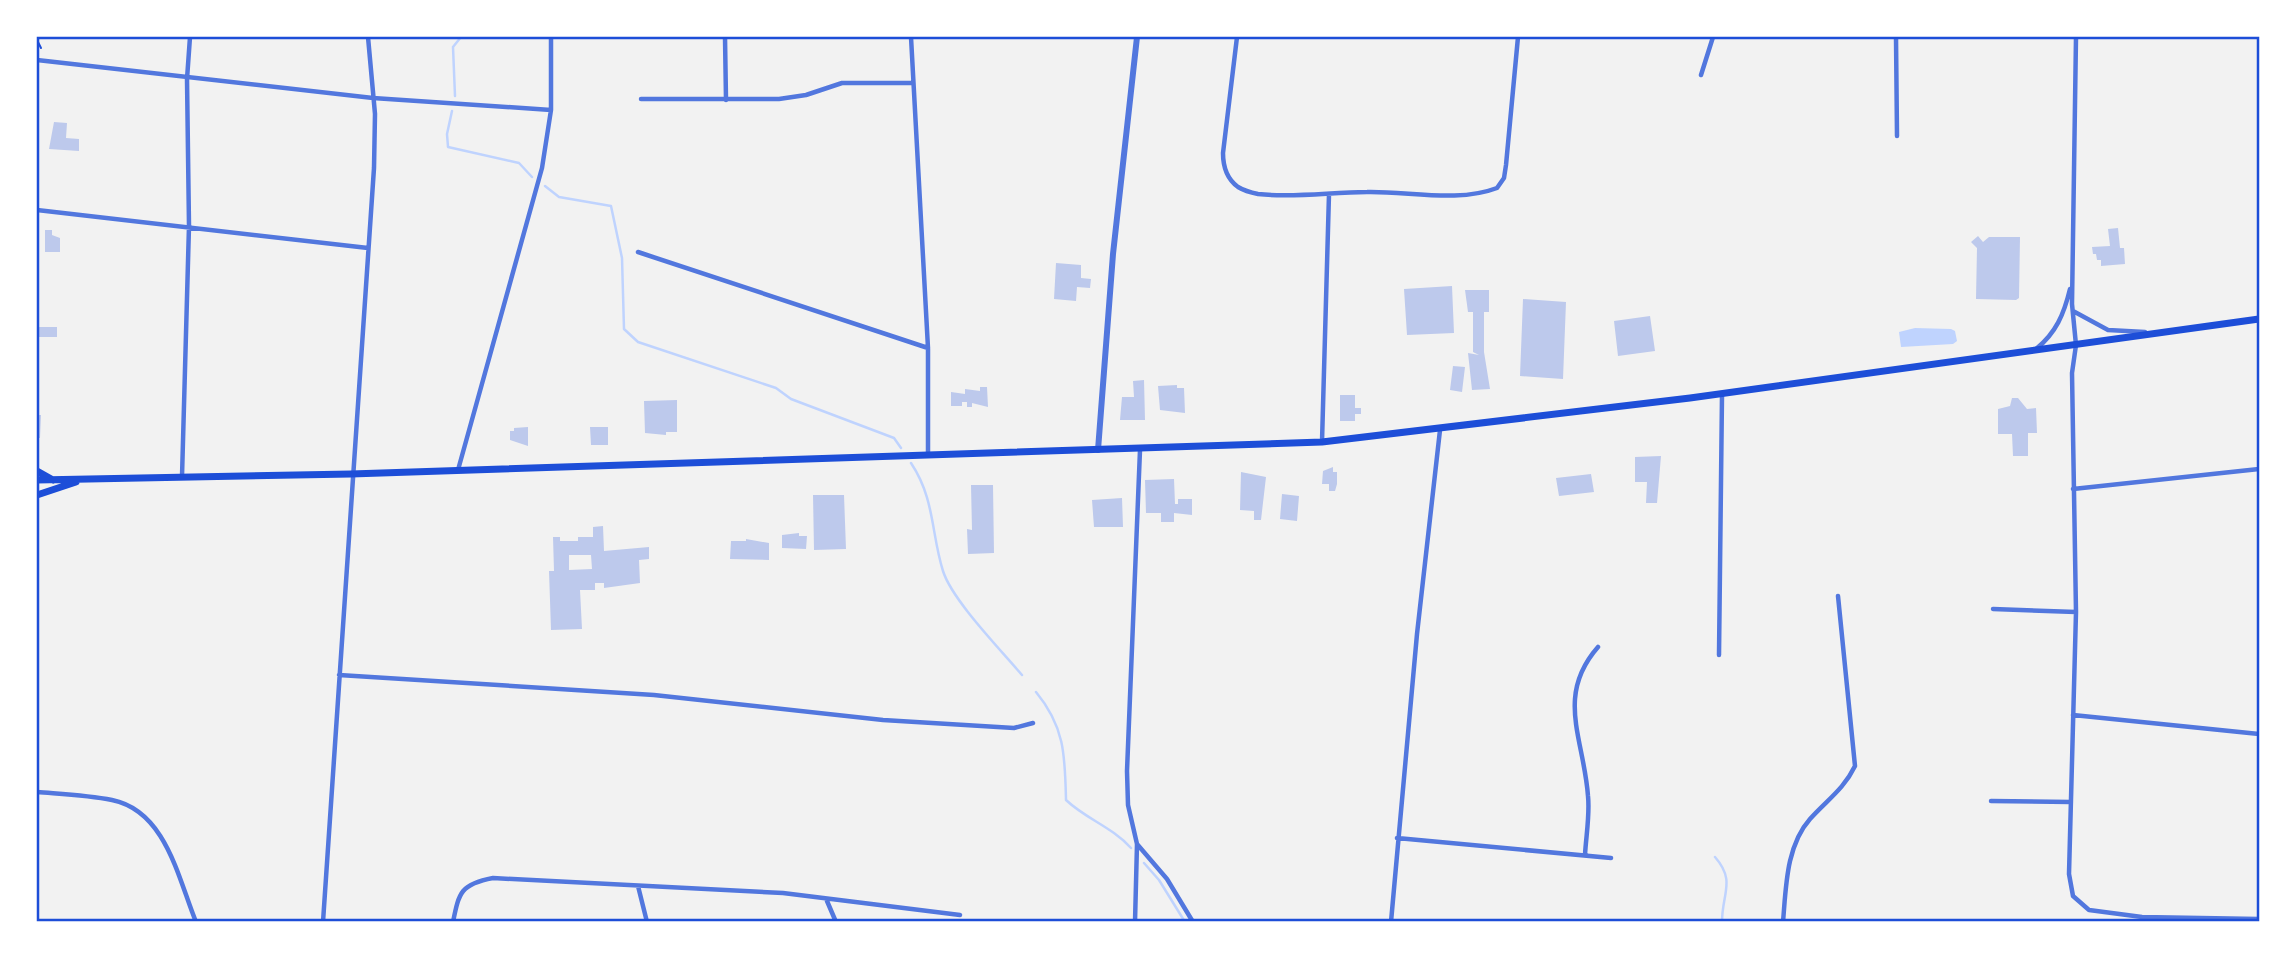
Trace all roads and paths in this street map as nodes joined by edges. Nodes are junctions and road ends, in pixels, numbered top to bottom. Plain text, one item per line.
1 (190, 37) edge
2 (368, 37) edge
3 (551, 37) edge
4 (725, 37) edge
5 (911, 37) edge
6 (1137, 37) edge
7 (1237, 37) edge
8 (1518, 37) edge
9 (1713, 37) edge
10 (1896, 37) edge
11 (2076, 37) edge
12 (37, 40) edge
13 (37, 47) edge
14 (37, 60) edge
15 (1701, 75) dead end
16 (187, 79) junction
17 (911, 83) junction
18 (373, 98) junction
19 (641, 99) dead end
20 (726, 100) junction
21 (551, 110) junction
22 (1897, 136) dead end
23 (1329, 194) junction
24 (37, 210) edge
25 (189, 226) junction
26 (368, 248) junction
27 (638, 252) dead end
28 (2072, 281) junction
29 (2073, 311) junction
30 (2259, 319) edge
31 (2156, 333) junction
32 (2076, 345) junction
33 (928, 348) junction
34 (2034, 350) junction
35 (1721, 394) junction
36 (1440, 430) junction
37 (1322, 442) junction
38 (1098, 450) junction
39 (1140, 450) junction
40 (928, 455) junction
41 (458, 470) junction
42 (2259, 470) edge
43 (37, 471) edge
44 (351, 474) junction
45 (182, 477) junction
46 (86, 479) junction
47 (37, 480) edge
48 (53, 480) junction
49 (2073, 489) junction
50 (37, 495) edge
51 (1838, 596) dead end
52 (1993, 609) dead end
53 (2076, 612) junction
54 (1598, 647) dead end
55 (1719, 654) dead end
56 (339, 675) junction
57 (2073, 715) junction
58 (1033, 723) dead end
59 (2259, 734) edge
60 (37, 792) edge
61 (1991, 801) dead end
62 (2071, 802) junction
63 (1397, 838) junction
64 (1137, 844) junction
65 (1585, 855) junction
66 (1611, 858) dead end
67 (638, 885) junction
68 (827, 901) junction
69 (960, 915) dead end
70 (2259, 919) edge
71 (2202, 920) edge
72 (196, 922) edge
73 (323, 922) edge
74 (453, 922) edge
75 (647, 922) edge
76 (836, 922) edge
77 (1135, 922) edge
78 (1193, 922) edge
79 (1391, 922) edge
80 (1783, 922) edge

1 - 16 street
2 - 18 street
3 - 21 street
4 - 20 street
5 - 17 street
6 - 38 street
7 - 23 street
8 - 23 street
9 - 15 street
10 - 22 street
11 - 28 street
12 - 13 path
14 - 16 street
16 - 18 street
16 - 25 street
17 - 20 street
17 - 33 street
18 - 21 street
18 - 26 street
19 - 20 street
21 - 41 street
23 - 37 street
24 - 25 street
25 - 26 street
25 - 45 street
26 - 44 street
27 - 33 street
28 - 29 street
28 - 34 street
29 - 31 street
29 - 32 street
30 - 31 main road
31 - 32 main road
32 - 34 main road
32 - 49 street
33 - 40 street
34 - 35 main road
35 - 36 main road
35 - 55 street
36 - 37 main road
36 - 63 street
37 - 39 main road
38 - 39 main road
38 - 40 main road
39 - 64 street
40 - 41 main road
41 - 44 main road
42 - 49 street
43 - 48 main road
44 - 45 main road
44 - 56 street
45 - 46 main road
46 - 48 main road
46 - 50 main road
47 - 48 main road
49 - 53 street
51 - 80 street
52 - 53 street
53 - 57 street
54 - 65 street
56 - 58 street
56 - 73 street
57 - 59 street
57 - 62 street
60 - 72 street
61 - 62 street
62 - 71 street
63 - 65 street
63 - 79 street
64 - 77 street
64 - 78 street
65 - 66 street
67 - 68 street
67 - 74 street
67 - 75 street
68 - 69 street
68 - 76 street
70 - 71 street

